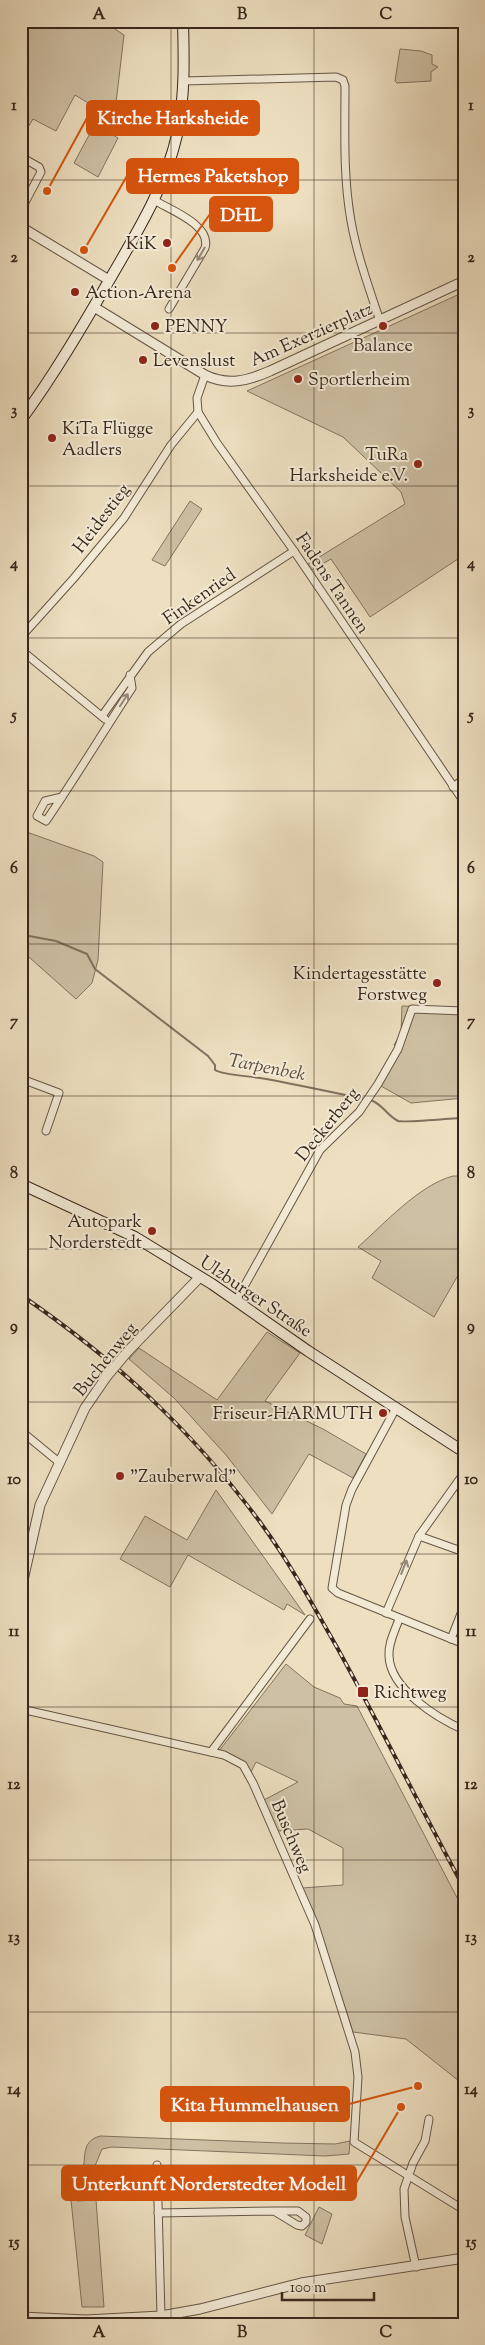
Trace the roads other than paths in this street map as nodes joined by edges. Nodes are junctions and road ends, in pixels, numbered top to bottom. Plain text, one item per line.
1 (183, 21) edge
2 (462, 21) edge
3 (464, 76) edge
4 (184, 81) junction
5 (21, 157) edge
6 (154, 200) junction
7 (21, 210) edge
8 (21, 227) edge
9 (109, 280) junction
10 (464, 281) edge
11 (94, 307) junction
12 (169, 309) dead end
13 (380, 321) junction
14 (205, 375) junction
15 (198, 412) junction
16 (21, 420) edge
17 (294, 551) junction
18 (21, 637) edge
19 (21, 650) edge
20 (130, 675) junction
21 (102, 716) junction
22 (110, 722) junction
23 (464, 779) edge
24 (453, 786) junction
25 (62, 797) dead end
26 (464, 802) edge
27 (464, 1011) edge
28 (21, 1082) edge
29 (46, 1131) dead end
30 (21, 1184) edge
31 (200, 1277) junction
32 (236, 1301) junction
33 (396, 1408) junction
34 (21, 1431) edge
35 (464, 1452) edge
36 (60, 1463) junction
37 (464, 1473) edge
38 (419, 1536) junction
39 (464, 1552) edge
40 (23, 1573) edge
41 (21, 1590) edge
42 (464, 1606) edge
43 (386, 1613) junction
44 (399, 1618) junction
45 (310, 1619) dead end
46 (451, 1640) junction
47 (464, 1644) edge
48 (21, 1709) edge
49 (464, 1730) edge
50 (212, 1752) junction
51 (429, 2119) dead end
52 (157, 2165) dead end
53 (408, 2177) junction
54 (464, 2210) edge
55 (274, 2211) dead end
56 (158, 2213) junction
57 (464, 2258) edge
58 (416, 2267) junction
59 (161, 2316) junction
60 (21, 2317) edge

1 - 4 main road
2 - 3 street
4 - 6 main road
4 - 13 street
5 - 7 street
6 - 9 main road
6 -> 12 street
8 - 9 street
9 - 11 main road
10 - 13 street, Am Exerzierplatz
11 - 14 street, Am Exerzierplatz
11 - 16 main road
13 - 14 street, Am Exerzierplatz
14 - 15 street
15 - 17 street, Fadens Tannen
15 - 18 street, Heidestieg
17 - 20 street, Finkenried
17 - 24 street, Fadens Tannen
19 - 21 street
20 - 21 street, Finkenried
22 -> 20 street, Finkenried
21 - 22 street
22 - 25 street, Finkenried
23 - 24 street
24 - 26 street, Fadens Tannen
27 - 32 street, Deckerberg
28 - 29 street
30 - 31 main road, Ulzburger Straße
31 - 32 main road, Ulzburger Straße
31 - 36 street, Buchenweg, bridge
32 - 33 main road, Ulzburger Straße
33 - 35 main road, Ulzburger Straße
33 - 43 street
34 - 36 street
36 - 40 street, Buchenweg
37 - 38 street
38 - 39 street
43 -> 38 street
40 - 41 street, Buchenweg
42 - 46 street
43 - 44 street
44 - 46 street
44 - 49 street
45 - 50 street
46 - 47 street
48 - 50 street, Buschweg
50 - 53 street, Buschweg
51 - 53 street
52 - 56 street
53 - 54 street
53 - 58 street
55 - 56 street
56 - 59 street
57 - 58 street
58 - 59 street
59 - 60 street

